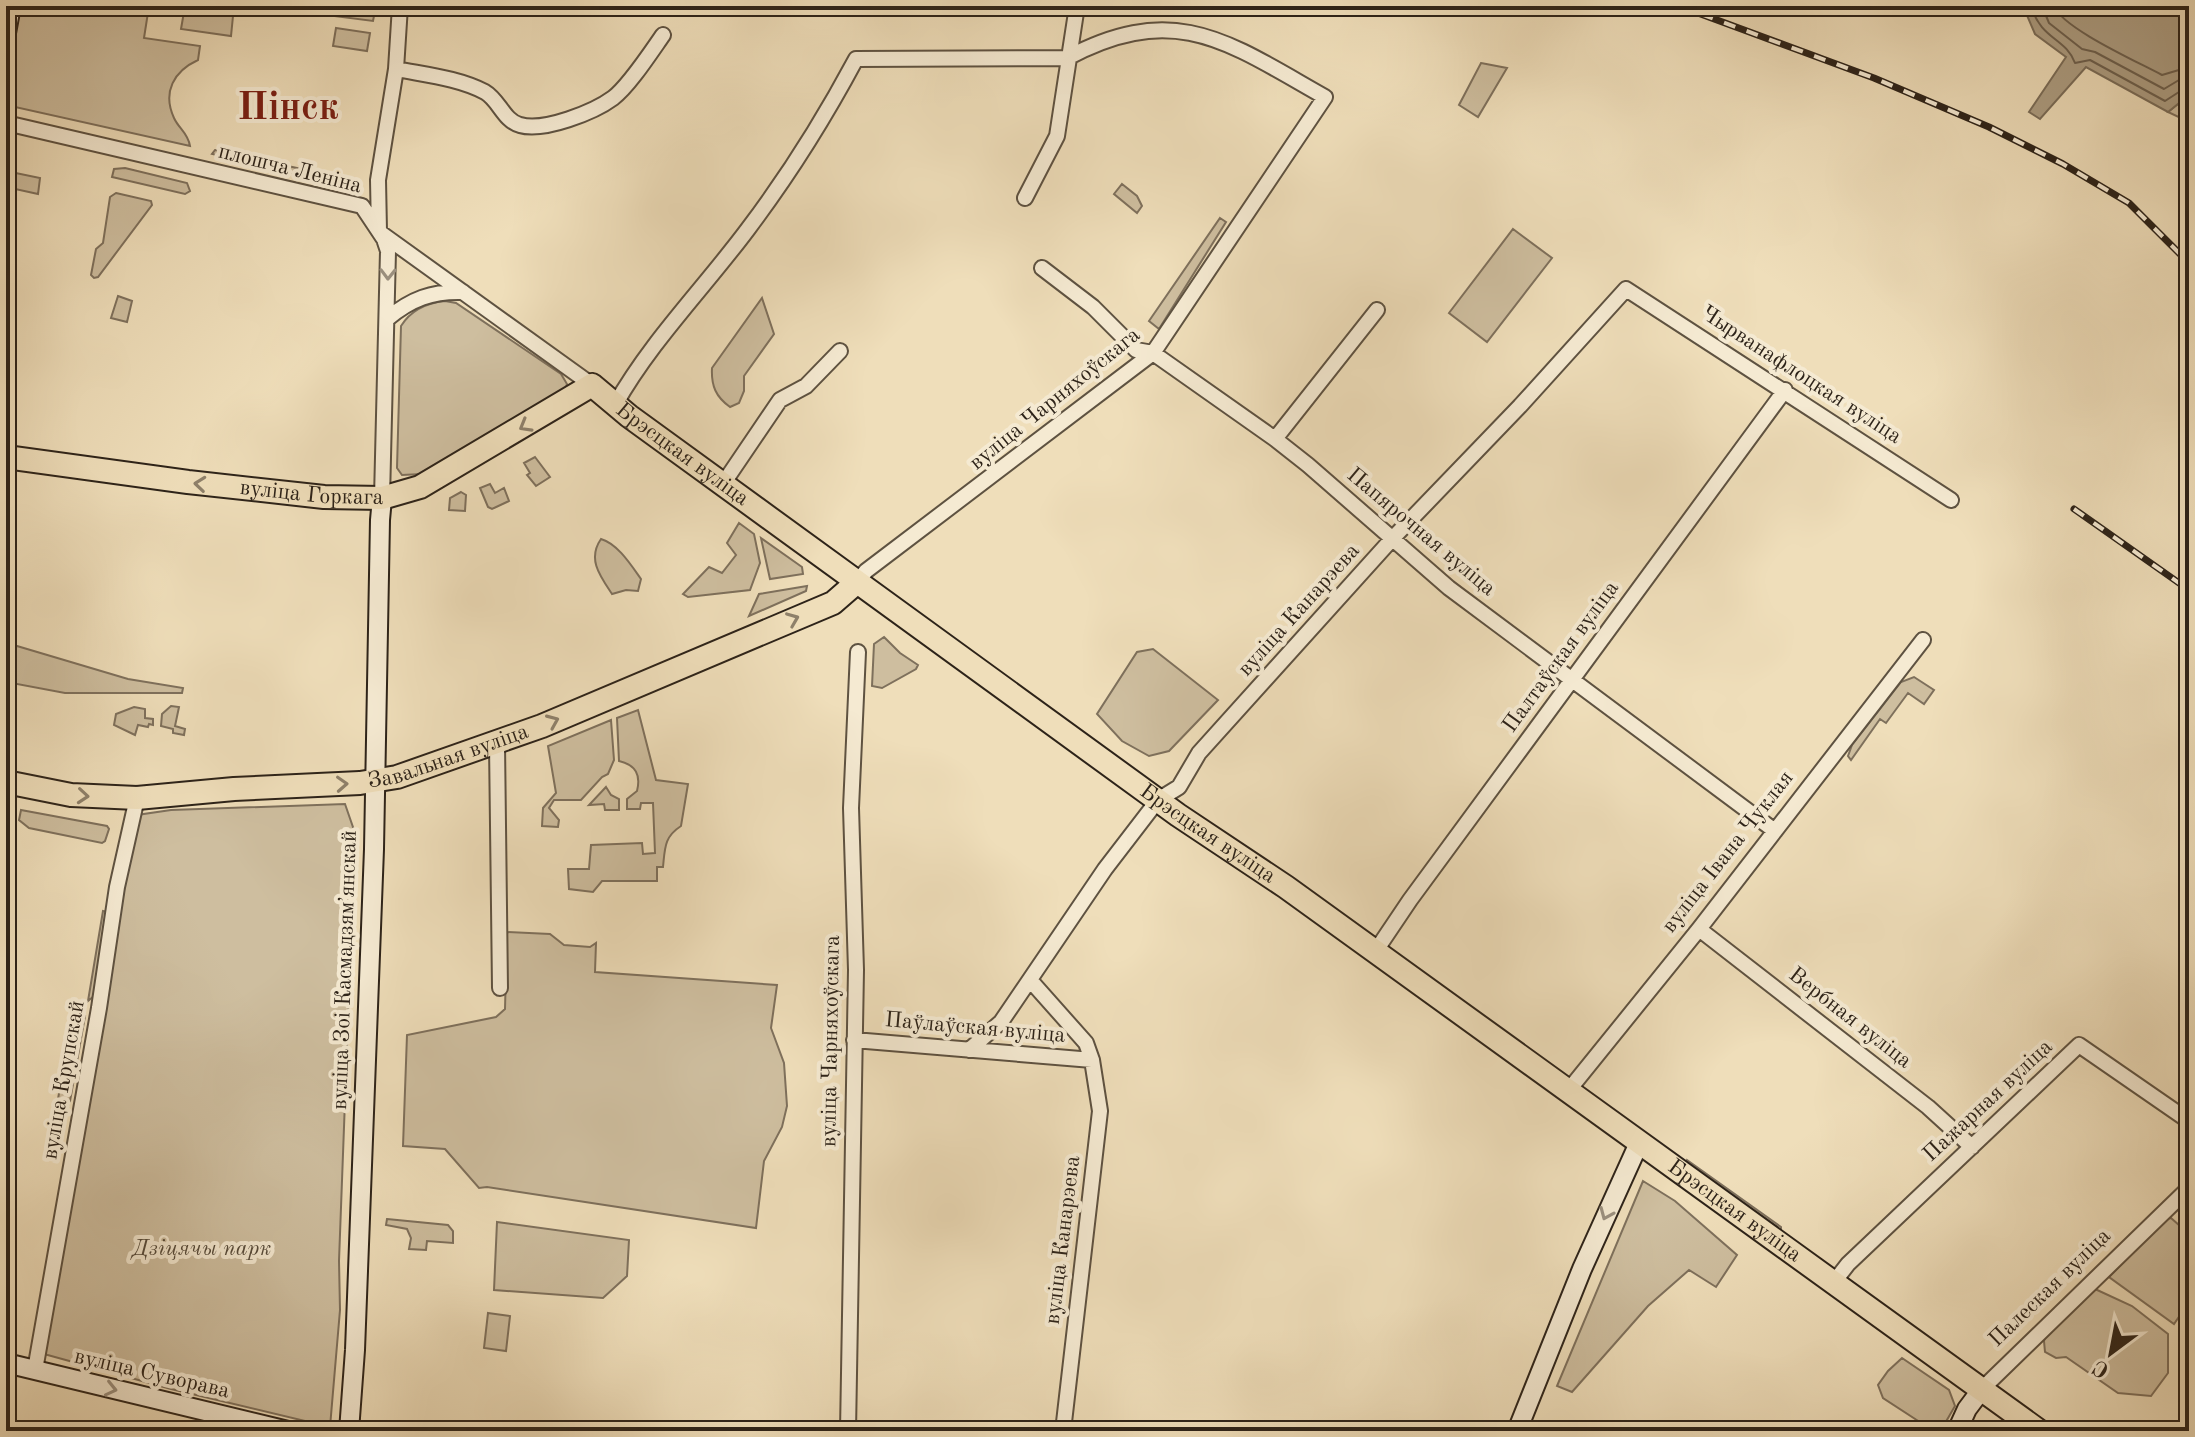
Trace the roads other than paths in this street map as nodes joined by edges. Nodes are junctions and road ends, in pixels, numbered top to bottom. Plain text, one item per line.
1 (11, 6) edge
2 (400, 6) edge
3 (1077, 6) edge
4 (6, 33) edge
5 (663, 35) dead end
6 (1067, 58) junction
7 (396, 69) junction
8 (6, 123) edge
9 (1025, 198) dead end
10 (379, 231) junction
11 (1042, 268) dead end
12 (1626, 289) joint
13 (463, 292) junction
14 (1377, 310) dead end
15 (387, 319) junction
16 (840, 351) dead end
17 (1153, 353) junction
18 (592, 385) junction
19 (1785, 390) junction
20 (615, 405) junction
21 (1275, 439) junction
22 (6, 457) edge
23 (723, 484) junction
24 (382, 498) junction
25 (1951, 500) dead end
26 (1392, 539) junction
27 (856, 583) junction
28 (1923, 640) dead end
29 (858, 652) dead end
30 (1572, 679) junction
31 (497, 744) junction
32 (374, 780) junction
33 (6, 782) edge
34 (137, 798) junction
35 (1158, 800) junction
36 (1775, 831) junction
37 (1699, 929) junction
38 (1375, 952) junction
39 (1030, 980) junction
40 (500, 988) dead end
41 (854, 1040) junction
42 (969, 1050) junction
43 (1092, 1060) junction
44 (1568, 1091) junction
45 (2189, 1121) edge
46 (1639, 1143) junction
47 (1972, 1147) junction
48 (2189, 1188) edge
49 (1834, 1282) junction
50 (6, 1363) edge
51 (35, 1370) junction
52 (1982, 1389) junction
53 (288, 1431) edge
54 (349, 1431) edge
55 (848, 1431) edge
56 (1063, 1431) edge
57 (1517, 1431) edge
58 (1957, 1431) edge
59 (2039, 1431) edge

1 - 4 main road
2 - 7 street, плошча Леніна
3 - 6 street
5 - 7 street
6 - 9 street
6 - 17 street, вуліца Чарняхоўскага
6 - 20 street
7 - 10 street, плошча Леніна
8 - 10 street, плошча Леніна
10 - 13 street, Брэсцкая вуліца
10 -> 15 street, вуліца Зоі Касмадзямʼянскай
11 - 17 street, Папярочная вуліца
12 - 19 street, Чырванафлоцкая вуліца
12 - 26 street, вуліца Канарэева
13 - 15 street
13 - 18 street, Брэсцкая вуліца
14 - 21 street
15 - 24 street, вуліца Зоі Касмадзямʼянскай
16 - 23 street
17 - 21 street, Папярочная вуліца
17 - 27 street, вуліца Чарняхоўскага
18 - 20 main road, Брэсцкая вуліца
18 -> 24 main road, вуліца Горкага
19 - 25 street, Чырванафлоцкая вуліца
19 - 30 street, Палтаўская вуліца
20 - 23 main road, Брэсцкая вуліца
21 - 26 street, Папярочная вуліца
24 -> 22 main road, вуліца Горкага
23 - 27 main road, Брэсцкая вуліца
24 - 32 main road, вуліца Зоі Касмадзямʼянскай
26 - 30 street, Папярочная вуліца
26 - 35 street, вуліца Канарэева
31 -> 27 main road, Завальная вуліца
27 - 35 main road, Брэсцкая вуліца
28 - 36 street, вуліца Івана Чуклая
29 - 41 street, вуліца Чарняхоўскага
30 - 36 street, Папярочная вуліца
30 - 38 street, Палтаўская вуліца
31 - 32 main road, Завальная вуліца
31 - 40 street
34 -> 32 main road, Завальная вуліца
32 - 54 main road, вуліца Зоі Касмадзямʼянскай
33 -> 34 main road, Завальная вуліца
34 - 51 street, вуліца Крупскай
35 - 38 main road, Брэсцкая вуліца
35 - 39 street, вуліца Канарэева
36 - 37 street, вуліца Івана Чуклая
37 - 44 street, вуліца Івана Чуклая
37 - 47 street, Вербная вуліца
38 - 44 main road, Брэсцкая вуліца
39 - 42 street, вуліца Канарэева
39 - 43 street, вуліца Канарэева
41 - 42 street, Паўлаўская вуліца
41 - 55 street, вуліца Чарняхоўскага
42 - 43 street, Паўлаўская вуліца
43 - 56 street, вуліца Канарэева
44 - 46 main road, Брэсцкая вуліца
45 - 47 street, Пажарная вуліца
46 - 49 main road, Брэсцкая вуліца
46 -> 57 main road
47 - 49 street, Пажарная вуліца
48 - 52 street, Палеская вуліца
49 - 52 main road, Брэсцкая вуліца
50 - 51 main road, вуліца Суворава
51 -> 53 main road, вуліца Суворава
52 - 58 main road, Палеская вуліца
52 - 59 main road, Брэсцкая вуліца

